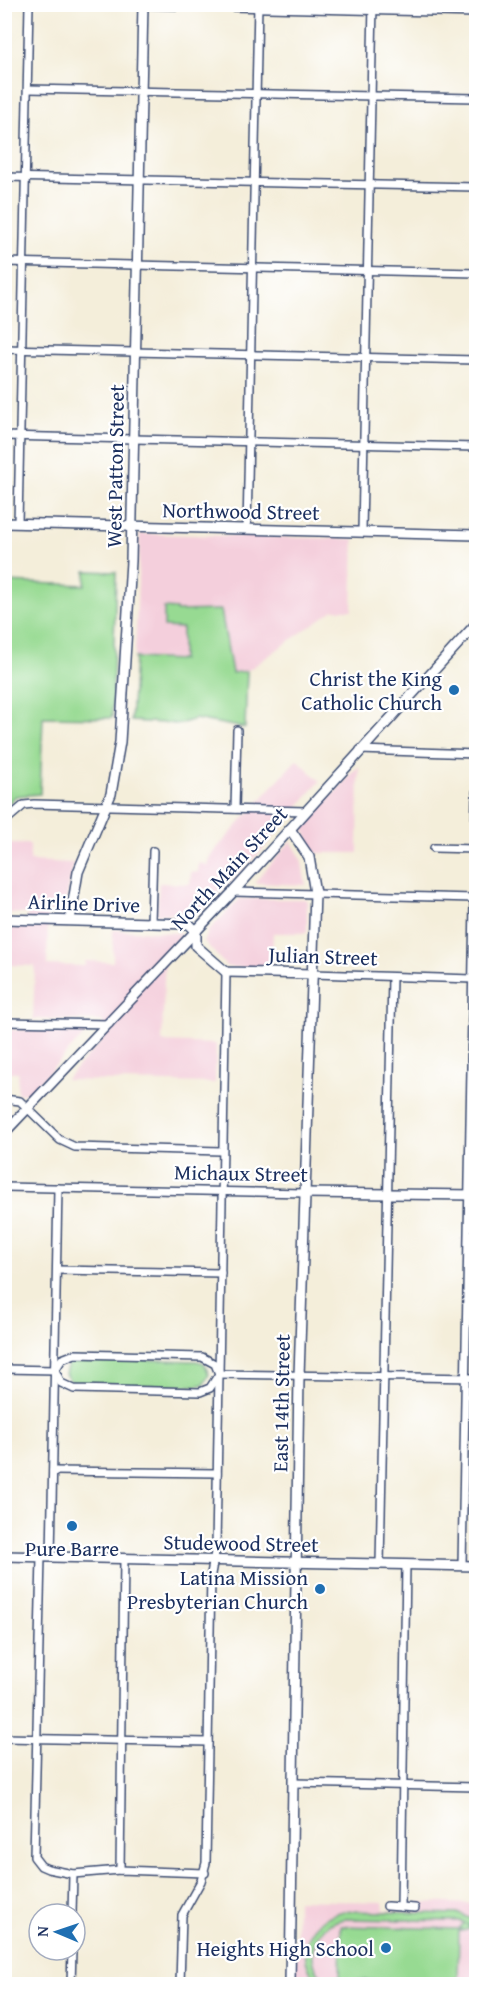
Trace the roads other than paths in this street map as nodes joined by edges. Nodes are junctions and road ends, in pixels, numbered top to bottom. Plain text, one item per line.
1 (30, 4) edge
2 (103, 4) edge
3 (143, 5) edge
4 (258, 6) edge
5 (373, 8) edge
6 (477, 13) edge
7 (28, 89) junction
8 (141, 91) junction
9 (257, 94) junction
10 (371, 96) junction
11 (477, 98) edge
12 (4, 177) edge
13 (26, 177) junction
14 (139, 180) junction
15 (255, 182) junction
16 (369, 184) junction
17 (477, 187) edge
18 (4, 262) edge
19 (24, 262) junction
20 (137, 264) junction
21 (253, 267) junction
22 (368, 271) junction
23 (477, 273) edge
24 (4, 349) edge
25 (22, 349) junction
26 (135, 351) junction
27 (251, 354) junction
28 (366, 358) junction
29 (477, 360) edge
30 (4, 436) edge
31 (20, 436) junction
32 (134, 438) junction
33 (249, 441) junction
34 (364, 444) junction
35 (477, 447) edge
36 (4, 523) edge
37 (18, 523) junction
38 (132, 526) junction
39 (248, 529) junction
40 (362, 531) junction
41 (477, 535) edge
42 (477, 624) edge
43 (237, 730) dead end
44 (360, 750) junction
45 (477, 754) edge
46 (476, 792) edge
47 (106, 807) junction
48 (235, 809) junction
49 (306, 811) junction
50 (4, 822) edge
51 (290, 829) junction
52 (434, 848) dead end
53 (476, 849) edge
54 (153, 851) dead end
55 (233, 891) junction
56 (315, 893) junction
57 (474, 898) junction
58 (4, 919) edge
59 (70, 920) junction
60 (151, 923) junction
61 (195, 931) junction
62 (226, 972) junction
63 (313, 974) junction
64 (392, 976) junction
65 (473, 979) junction
66 (4, 1022) edge
67 (109, 1024) junction
68 (474, 1029) edge
69 (4, 1099) edge
70 (27, 1110) junction
71 (4, 1133) edge
72 (221, 1151) junction
73 (4, 1187) edge
74 (58, 1188) junction
75 (222, 1191) junction
76 (304, 1193) junction
77 (387, 1193) junction
78 (473, 1195) edge
79 (57, 1270) junction
80 (221, 1273) junction
81 (4, 1369) edge
82 (55, 1370) junction
83 (219, 1374) junction
84 (299, 1376) junction
85 (384, 1377) junction
86 (465, 1377) junction
87 (477, 1378) edge
88 (53, 1471) junction
89 (217, 1473) junction
90 (4, 1556) edge
91 (41, 1557) junction
92 (51, 1557) junction
93 (124, 1559) junction
94 (214, 1560) junction
95 (297, 1562) junction
96 (380, 1564) junction
97 (406, 1564) junction
98 (462, 1566) junction
99 (477, 1566) edge
100 (4, 1738) edge
101 (36, 1739) junction
102 (121, 1740) junction
103 (208, 1742) junction
104 (294, 1783) junction
105 (403, 1785) junction
106 (477, 1786) edge
107 (120, 1870) junction
108 (205, 1873) junction
109 (73, 1874) junction
110 (72, 1902) edge
111 (387, 1906) dead end
112 (401, 1907) junction
113 (415, 1908) dead end
114 (72, 1962) edge
115 (71, 1984) edge
116 (180, 1984) edge
117 (290, 1984) edge

1 - 7 street
2 - 3 street
3 - 4 street
3 - 8 street, West Patton Street
4 - 5 street
4 - 9 street
5 - 6 street
5 - 10 street
7 - 8 street
7 - 13 street
8 - 9 street
8 - 14 street, West Patton Street
9 - 10 street
9 - 15 street
10 - 11 street
10 - 16 street
12 - 13 street
13 - 14 street
13 - 19 street
14 - 15 street
14 - 20 street, West Patton Street
15 - 16 street
15 - 21 street
16 - 17 street
16 - 22 street
18 - 19 street
19 - 20 street
19 - 25 street
20 - 21 street
20 - 26 street, West Patton Street
21 - 22 street
21 - 27 street
22 - 23 street
22 - 28 street
24 - 25 street
25 - 26 street
25 - 31 street
26 - 27 street
26 - 32 street, West Patton Street
27 - 28 street
27 - 33 street
28 - 29 street
28 - 34 street
30 - 31 street
31 - 32 street
31 - 37 street
32 - 33 street
32 - 38 street, West Patton Street
33 - 34 street
33 - 39 street
34 - 35 street
34 - 40 street
36 - 37 street, Northwood Street
37 - 38 street, Northwood Street
38 - 39 street, Northwood Street
38 - 47 street, West Patton Street
39 - 40 street, Northwood Street
40 - 41 street, Northwood Street
42 - 44 street, North Main Street
43 - 48 street
44 - 45 street
44 - 49 street, North Main Street
46 - 53 street
47 - 48 street
47 - 50 street
47 - 59 street, West Patton Street
48 - 49 street
49 - 51 street, North Main Street
51 - 55 street, North Main Street
51 - 56 street, East 14th Street
52 - 53 street
53 - 57 street
54 - 60 street
55 - 56 street
55 - 61 street, North Main Street
56 - 57 street
56 - 63 street, East 14th Street
57 - 65 street
58 - 59 street, Airline Drive
59 - 60 street, Airline Drive
60 - 61 street, Airline Drive
61 - 62 street
61 - 67 street, North Main Street
62 - 63 street, Julian Street
62 - 72 street
63 - 64 street, Julian Street
63 - 76 street, East 14th Street
64 - 65 street, Julian Street
64 - 77 street
65 - 68 street
66 - 67 street
67 - 70 street, North Main Street
68 - 78 street
69 - 70 street
70 - 71 street, North Main Street
70 - 72 street
72 - 75 street
73 - 74 street, Michaux Street
74 - 75 street, Michaux Street
74 - 79 street
75 - 76 street, Michaux Street
75 - 80 street
76 - 77 street, Michaux Street
76 - 84 street, East 14th Street
77 - 78 street, Michaux Street
77 - 85 street
78 - 86 street
79 - 80 street
79 - 82 street
80 - 83 street
81 - 82 street
82 - 83 street
82 - 83 street
82 - 88 street
83 - 84 street
83 - 89 street
84 - 85 street
84 - 95 street, East 14th Street
85 - 86 street
85 - 96 street
86 - 87 street
86 - 98 street
88 - 89 street
88 - 92 street
89 - 94 street
90 - 91 street, Studewood Street
91 - 92 street, Studewood Street
91 - 101 street
92 - 93 street, Studewood Street
93 - 94 street, Studewood Street
93 - 102 street
94 - 95 street, Studewood Street
94 - 103 street
95 - 96 street, Studewood Street
95 - 104 street, East 14th Street
96 - 97 street, Studewood Street
97 - 98 street, Studewood Street
97 - 105 street
98 - 99 street, Studewood Street
100 - 101 street
101 - 102 street
101 - 109 street
102 - 103 street
102 - 107 street
103 - 108 street
104 - 105 street
104 - 117 street, East 14th Street
105 - 106 street
105 - 112 street
107 - 108 street
107 - 109 street
108 - 116 street
109 - 110 street
111 - 112 street
112 - 113 street
114 - 115 street

